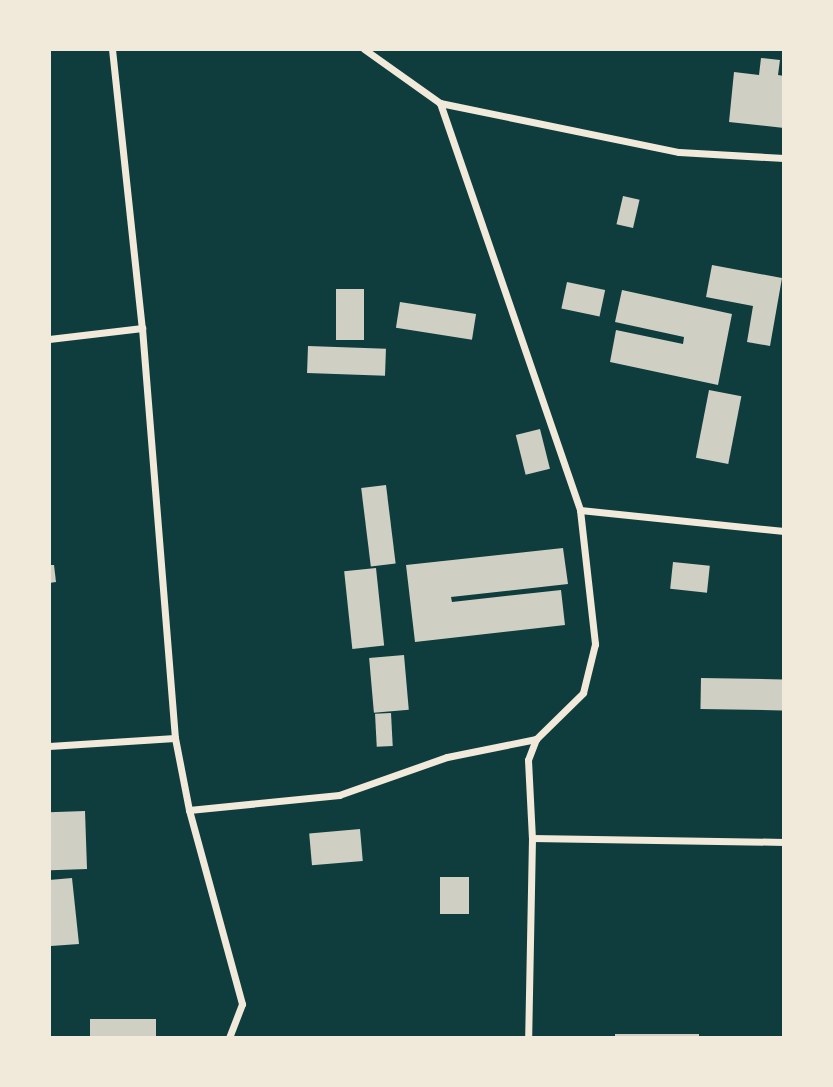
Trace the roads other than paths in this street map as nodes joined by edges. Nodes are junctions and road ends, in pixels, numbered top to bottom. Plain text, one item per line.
1 (112, 49) edge
2 (364, 49) edge
3 (440, 103) junction
4 (784, 158) edge
5 (142, 328) junction
6 (49, 339) edge
7 (580, 510) junction
8 (784, 531) edge
9 (175, 738) junction
10 (536, 739) junction
11 (49, 746) edge
12 (189, 810) junction
13 (532, 838) junction
14 (784, 842) edge
15 (229, 1038) edge
16 (528, 1038) edge

1 - 5 street
2 - 3 street
3 - 4 street
3 - 7 street
5 - 6 street
5 - 9 street
7 - 8 street
7 - 10 street
9 - 11 street
9 - 12 street
10 - 12 street
10 - 13 street
12 - 15 street
13 - 14 street
13 - 16 street

